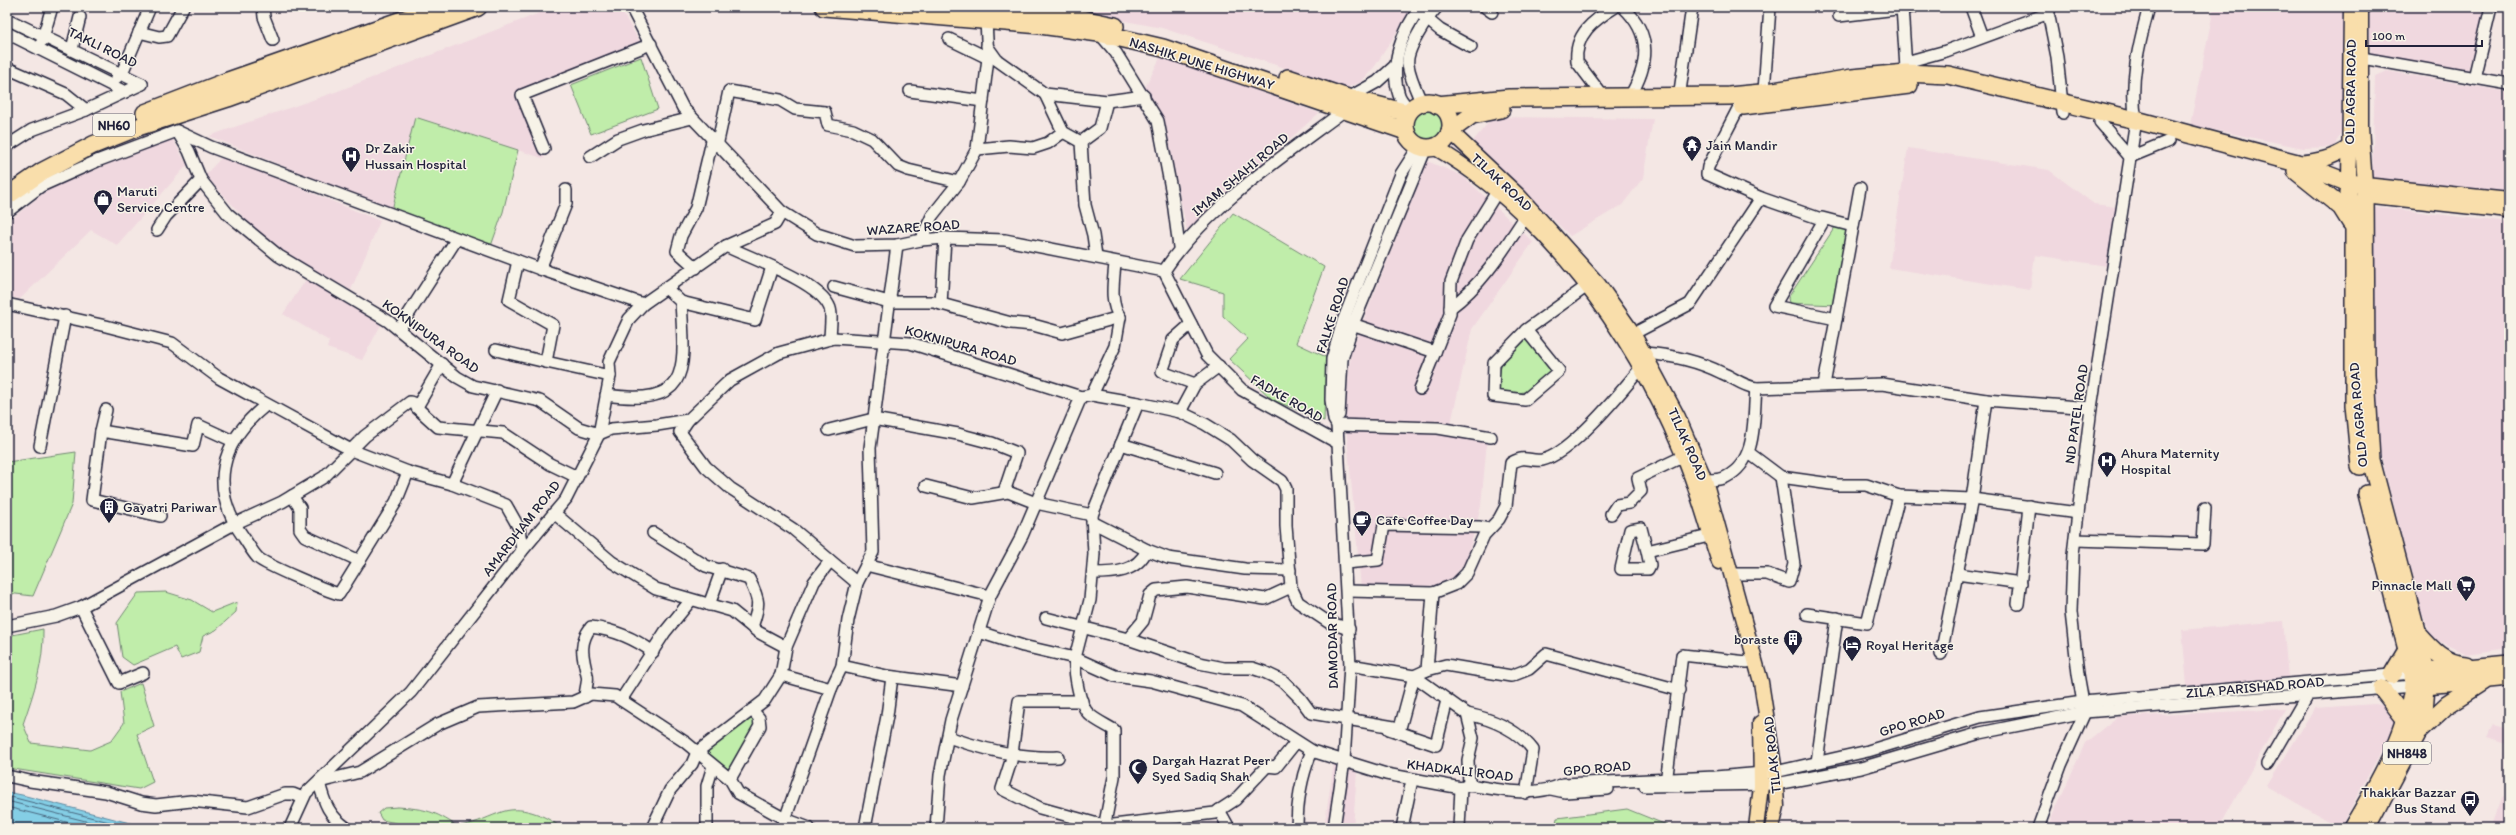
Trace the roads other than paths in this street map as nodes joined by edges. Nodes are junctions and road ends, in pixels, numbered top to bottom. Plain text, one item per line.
1 (52, 7) edge
2 (150, 7) edge
3 (183, 7) edge
4 (263, 7) edge
5 (439, 7) edge
6 (478, 7) edge
7 (631, 7) edge
8 (824, 7) edge
9 (1436, 7) edge
10 (1615, 7) edge
11 (1623, 7) edge
12 (1692, 7) edge
13 (1770, 7) edge
14 (1971, 7) edge
15 (2149, 7) edge
16 (2351, 7) edge
17 (2361, 7) edge
18 (2491, 7) edge
19 (1906, 8) edge
20 (1420, 9) edge
21 (2048, 10) edge
22 (982, 11) edge
23 (1065, 11) edge
24 (1839, 16) dead end
25 (80, 17) dead end
26 (7, 18) edge
27 (1426, 19) junction
28 (139, 32) junction
29 (7, 33) edge
30 (1099, 33) junction
31 (44, 35) junction
32 (1982, 37) junction
33 (949, 39) dead end
34 (273, 40) dead end
35 (651, 44) junction
36 (987, 46) junction
37 (39, 47) junction
38 (1471, 47) dead end
39 (72, 49) junction
40 (988, 58) junction
41 (2362, 58) junction
42 (1397, 64) junction
43 (7, 68) edge
44 (122, 73) junction
45 (1906, 73) junction
46 (2474, 78) junction
47 (108, 83) junction
48 (2509, 87) edge
49 (910, 91) dead end
50 (125, 92) junction
51 (1045, 94) junction
52 (1144, 96) junction
53 (1766, 97) junction
54 (1605, 98) junction
55 (1629, 98) junction
56 (1679, 98) junction
57 (984, 101) junction
58 (1107, 101) junction
59 (1740, 101) junction
60 (1346, 104) junction
61 (1419, 108) junction
62 (2062, 108) junction
63 (86, 110) junction
64 (692, 118) junction
65 (2100, 122) junction
66 (2135, 126) junction
67 (178, 131) junction
68 (1450, 131) junction
69 (1063, 132) junction
70 (1406, 132) junction
71 (2169, 141) junction
72 (1081, 142) junction
73 (714, 143) junction
74 (7, 146) edge
75 (1426, 147) junction
76 (2348, 147) junction
77 (544, 149) dead end
78 (977, 149) junction
79 (590, 157) dead end
80 (2130, 157) junction
81 (2296, 167) junction
82 (201, 180) junction
83 (959, 182) junction
84 (7, 184) edge
85 (1860, 188) dead end
86 (2357, 189) junction
87 (566, 190) dead end
88 (1498, 190) junction
89 (7, 196) edge
90 (1761, 198) junction
91 (2509, 200) edge
92 (2509, 211) edge
93 (7, 212) edge
94 (782, 212) junction
95 (1525, 217) junction
96 (1822, 218) junction
97 (1853, 226) junction
98 (2354, 229) junction
99 (157, 230) dead end
100 (946, 238) junction
101 (456, 240) junction
102 (921, 240) junction
103 (897, 245) junction
104 (726, 246) junction
105 (1179, 247) junction
106 (1096, 256) junction
107 (518, 261) junction
108 (1114, 263) junction
109 (696, 268) junction
110 (772, 268) junction
111 (540, 270) junction
112 (1164, 271) junction
113 (1587, 286) junction
114 (834, 287) dead end
115 (666, 288) junction
116 (681, 302) junction
117 (889, 302) junction
118 (643, 304) junction
119 (941, 304) junction
120 (8, 308) edge
121 (1450, 308) junction
122 (65, 316) junction
123 (1120, 317) junction
124 (1836, 319) junction
125 (1348, 322) junction
126 (1191, 324) junction
127 (399, 329) junction
128 (1526, 330) junction
129 (1628, 336) junction
130 (830, 339) junction
131 (883, 340) junction
132 (496, 350) dead end
133 (1435, 352) junction
134 (1644, 353) junction
135 (546, 362) junction
136 (442, 364) junction
137 (1219, 366) junction
138 (1640, 369) junction
139 (610, 376) junction
140 (1195, 384) junction
141 (1824, 385) junction
142 (1756, 388) junction
143 (1420, 389) dead end
144 (497, 390) junction
145 (606, 396) junction
146 (1087, 396) junction
147 (1986, 400) junction
148 (1138, 404) junction
149 (266, 405) junction
150 (418, 405) junction
151 (2091, 408) junction
152 (106, 410) dead end
153 (1180, 412) junction
154 (873, 419) junction
155 (688, 420) junction
156 (1337, 425) junction
157 (478, 430) junction
158 (830, 430) dead end
159 (101, 431) junction
160 (599, 434) junction
161 (1491, 437) dead end
162 (233, 441) junction
163 (1338, 443) junction
164 (1121, 444) junction
165 (40, 446) dead end
166 (351, 450) junction
167 (1749, 453) junction
168 (1684, 456) junction
169 (408, 472) junction
170 (1215, 473) dead end
171 (577, 477) junction
172 (1781, 477) junction
173 (1705, 480) junction
174 (452, 484) junction
175 (926, 486) dead end
176 (1004, 492) junction
177 (292, 496) junction
178 (1899, 496) junction
179 (1972, 499) junction
180 (1036, 503) junction
181 (2029, 506) junction
182 (2205, 508) dead end
183 (554, 513) junction
184 (2078, 513) junction
185 (1611, 514) dead end
186 (160, 516) dead end
187 (1092, 519) junction
188 (234, 524) junction
189 (1489, 529) junction
190 (653, 532) dead end
191 (1715, 534) junction
192 (2074, 540) junction
193 (1147, 550) junction
194 (522, 551) junction
195 (1647, 551) dead end
196 (360, 561) junction
197 (830, 561) junction
198 (1345, 563) junction
199 (866, 564) junction
200 (722, 569) junction
201 (1290, 570) junction
202 (1093, 573) junction
203 (1732, 574) junction
204 (1957, 574) junction
205 (857, 582) junction
206 (2021, 583) junction
207 (1291, 587) junction
208 (1348, 591) junction
209 (1433, 593) junction
210 (990, 596) junction
211 (691, 600) junction
212 (2018, 604) dead end
213 (709, 605) junction
214 (81, 607) junction
215 (1807, 614) dead end
216 (1046, 618) dead end
217 (1837, 618) junction
218 (7, 626) edge
219 (752, 627) junction
220 (1084, 628) junction
221 (1349, 629) junction
222 (979, 632) junction
223 (2417, 632) junction
224 (1128, 639) junction
225 (786, 647) junction
226 (2407, 650) junction
227 (653, 652) junction
228 (1941, 654) dead end
229 (1075, 658) junction
230 (1747, 662) junction
231 (2509, 664) edge
232 (1350, 665) junction
233 (842, 666) junction
234 (1427, 670) junction
235 (2486, 672) junction
236 (143, 673) dead end
237 (780, 675) junction
238 (2392, 675) junction
239 (1414, 676) junction
240 (892, 677) junction
241 (2509, 677) edge
242 (2420, 679) junction
243 (962, 686) junction
244 (831, 689) junction
245 (2382, 689) junction
246 (1679, 690) junction
247 (2307, 695) junction
248 (585, 696) junction
249 (621, 700) junction
250 (1447, 700) junction
251 (1082, 701) junction
252 (2084, 707) junction
253 (752, 710) junction
254 (1467, 714) junction
255 (1346, 720) junction
256 (2406, 720) junction
257 (1384, 726) junction
258 (1930, 731) junction
259 (2417, 734) junction
260 (948, 737) junction
261 (1296, 742) junction
262 (1936, 744) junction
263 (1312, 751) junction
264 (697, 752) junction
265 (1012, 753) junction
266 (1058, 757) dead end
267 (1344, 761) junction
268 (1817, 762) junction
269 (2266, 764) dead end
270 (713, 766) junction
271 (7, 776) edge
272 (730, 779) junction
273 (1768, 779) junction
274 (1412, 780) junction
275 (319, 782) junction
276 (1666, 782) junction
277 (1465, 787) junction
278 (1551, 790) joint
279 (1526, 794) junction
280 (301, 804) junction
281 (1219, 810) junction
282 (784, 824) edge
283 (1104, 827) edge
284 (290, 828) edge
285 (347, 828) edge
286 (652, 828) edge
287 (707, 828) edge
288 (809, 828) edge
289 (866, 828) edge
290 (936, 828) edge
291 (1229, 828) edge
292 (1297, 828) edge
293 (1335, 828) edge
294 (1402, 828) edge
295 (1460, 828) edge
296 (1756, 828) edge
297 (1772, 828) edge
298 (2038, 828) edge
299 (2352, 828) edge
300 (2367, 828) edge

1 - 31 street
2 - 28 street
3 - 28 street
4 - 34 street
5 - 84 highway, NH60
6 - 89 highway, NH60
7 - 35 street, WAZARE ROAD
8 - 22 highway, NASHIK PUNE HIGHWAY
9 - 27 street
10 - 54 street
11 - 55 street
12 - 56 street
13 - 53 street
14 - 32 street
15 - 66 street, ND PATEL ROAD
16 - 76 main road, OLD AGRA ROAD
17 - 41 main road, OLD AGRA ROAD
18 - 46 street
19 - 24 street
19 - 45 street
20 - 27 street
20 - 42 street
21 - 32 street
21 - 62 street
22 - 23 highway
22 - 30 highway, NASHIK PUNE HIGHWAY
22 - 36 street
23 - 60 highway
25 - 39 street
26 - 31 street, TAKLI ROAD
27 - 38 street
27 - 61 street
28 - 44 street
29 - 37 street, TAKLI ROAD
30 - 52 street
30 - 60 highway, NASHIK PUNE HIGHWAY
31 - 37 street
31 - 39 street, TAKLI ROAD
32 - 45 street
33 - 40 street
35 - 64 street, WAZARE ROAD
35 - 77 street
36 - 40 street
36 - 51 street
37 - 47 street, TAKLI ROAD
39 - 44 street, TAKLI ROAD
40 - 57 street
41 - 46 street
41 - 86 main road, OLD AGRA ROAD
42 - 60 street, IMAM SHAHI ROAD
42 - 61 street
43 - 63 street
44 - 47 street
44 - 50 street, TAKLI ROAD
45 - 53 highway
45 - 62 highway
46 - 48 street
47 - 50 street, TAKLI ROAD
49 - 57 street
50 - 63 street
51 - 58 street
51 - 69 street
52 - 58 street
52 - 105 street
53 - 59 highway
54 - 55 highway
54 - 61 highway
55 - 56 highway
56 - 59 highway
57 - 78 street
58 - 72 street
59 - 68 highway
59 - 90 street
60 - 61 highway
60 - 70 highway, NASHIK PUNE HIGHWAY
60 - 105 street, IMAM SHAHI ROAD
61 - 68 highway
61 - 70 highway
62 - 65 highway
62 - 66 highway
63 - 74 street
64 - 73 street, WAZARE ROAD
64 - 79 street
65 - 66 highway
65 - 80 street
66 - 71 highway
66 - 80 street, ND PATEL ROAD
66 - 81 highway
67 - 82 street, KOKNIPURA ROAD
67 - 93 street
67 - 101 street
68 - 75 highway
68 - 129 main road, TILAK ROAD
69 - 72 street
69 - 78 street
70 - 75 highway
71 - 80 street
71 - 81 highway
72 - 106 street
73 - 83 street
73 - 94 street, WAZARE ROAD
73 - 109 street
75 - 88 main road, TILAK ROAD
75 - 125 street, FALKE ROAD
76 - 81 main road
76 - 86 main road, OLD AGRA ROAD
78 - 83 street
80 - 151 street, ND PATEL ROAD
81 - 86 highway
81 - 98 highway
82 - 99 street
82 - 127 street, KOKNIPURA ROAD
83 - 102 street
85 - 97 street
86 - 91 main road
86 - 92 main road
86 - 98 highway, OLD AGRA ROAD
86 - 223 highway, OLD AGRA ROAD
87 - 111 street
88 - 95 main road, TILAK ROAD
88 - 121 street
90 - 96 street
90 - 129 street
94 - 103 street, WAZARE ROAD
94 - 104 street, AMARDHAM ROAD
95 - 113 main road, TILAK ROAD
95 - 121 street
96 - 97 street
96 - 124 street
97 - 124 street
98 - 226 highway, OLD AGRA ROAD
100 - 102 street, WAZARE ROAD
100 - 106 street, WAZARE ROAD
100 - 119 street
101 - 107 street
101 - 127 street
102 - 103 street, WAZARE ROAD
103 - 117 street
104 - 109 street, AMARDHAM ROAD
104 - 110 street
105 - 112 street, IMAM SHAHI ROAD
106 - 108 street, WAZARE ROAD
107 - 111 street
107 - 135 street
108 - 112 street, WAZARE ROAD
108 - 123 street
109 - 115 street, AMARDHAM ROAD
110 - 116 street
110 - 130 street
111 - 118 street
112 - 126 street, FADKE ROAD
113 - 128 street
113 - 129 main road, TILAK ROAD
114 - 117 street
115 - 116 street
115 - 118 street, AMARDHAM ROAD
116 - 145 street
117 - 119 street
117 - 131 street
118 - 139 street, AMARDHAM ROAD
119 - 123 street
120 - 122 street
121 - 133 street
122 - 149 street
122 - 165 street
123 - 146 street
124 - 141 street
125 - 133 street
125 - 156 street, FALKE ROAD
126 - 137 street, FADKE ROAD
126 - 140 street
127 - 136 street, KOKNIPURA ROAD
128 - 128 street
129 - 134 main road, TILAK ROAD
129 - 138 main road, TILAK ROAD
130 - 131 street, KOKNIPURA ROAD
130 - 155 street, KOKNIPURA ROAD
131 - 146 street, KOKNIPURA ROAD
131 - 154 street
132 - 135 street
133 - 143 street
134 - 142 street
134 - 173 main road, TILAK ROAD
135 - 139 street
136 - 144 street, KOKNIPURA ROAD
136 - 150 street
137 - 140 street
137 - 163 street, FADKE ROAD
138 - 168 main road, TILAK ROAD
138 - 189 street
139 - 145 street, AMARDHAM ROAD
140 - 153 street
141 - 142 street
141 - 147 street
142 - 167 street
144 - 157 street
144 - 160 street, KOKNIPURA ROAD
145 - 160 street, AMARDHAM ROAD
146 - 148 street, KOKNIPURA ROAD
146 - 180 street
147 - 151 street
147 - 179 street
148 - 153 street, KOKNIPURA ROAD
148 - 164 street
149 - 162 street
149 - 166 street
150 - 157 street
150 - 166 street
151 - 184 street, ND PATEL ROAD
152 - 159 street
153 - 201 street, KOKNIPURA ROAD
154 - 158 street
154 - 176 street
154 - 199 street
155 - 160 street
155 - 197 street
156 - 161 street
156 - 163 street, FALKE ROAD
157 - 171 street
157 - 174 street
159 - 162 street
159 - 186 street
160 - 171 street, AMARDHAM ROAD
162 - 188 street
163 - 198 street, DAMODAR ROAD
164 - 170 street
164 - 187 street
166 - 169 street
166 - 177 street
167 - 172 street
167 - 173 street
168 - 185 street
168 - 191 main road, TILAK ROAD
169 - 174 street
169 - 196 street
171 - 183 street, AMARDHAM ROAD
172 - 178 street
172 - 203 street
173 - 191 main road, TILAK ROAD
174 - 194 street
175 - 176 street
176 - 180 street
177 - 188 street
177 - 196 street
178 - 179 street
178 - 217 street
179 - 181 street
179 - 204 street
180 - 187 street
180 - 210 street
181 - 184 street
181 - 206 street
182 - 192 street
183 - 194 street, AMARDHAM ROAD
183 - 211 street
184 - 192 street, ND PATEL ROAD
187 - 193 street
187 - 202 street
188 - 196 street
188 - 214 street
189 - 198 street
189 - 209 street
190 - 200 street
191 - 195 street
191 - 203 main road, TILAK ROAD
191 - 230 main road, TILAK ROAD
192 - 252 street, ND PATEL ROAD
193 - 201 street
193 - 202 street
194 - 275 street, AMARDHAM ROAD
197 - 205 street
197 - 225 street
198 - 208 street, DAMODAR ROAD
199 - 205 street
199 - 210 street
200 - 213 street
200 - 219 street
201 - 207 street, KOKNIPURA ROAD
202 - 220 street
203 - 273 main road, TILAK ROAD
204 - 206 street
204 - 228 street
205 - 233 street
206 - 212 street
207 - 221 street
207 - 224 street
208 - 209 street
208 - 221 street, DAMODAR ROAD
209 - 234 street
210 - 222 street
211 - 213 street
211 - 227 street
213 - 219 street
214 - 218 street
214 - 236 street
215 - 217 street
216 - 220 street
217 - 268 street
219 - 225 street
220 - 224 street
220 - 229 street
221 - 232 street, DAMODAR ROAD
222 - 229 street, KHADKALI ROAD
222 - 243 street
223 - 235 highway
223 - 242 highway, OLD AGRA ROAD
224 - 255 street
225 - 237 street
226 - 238 highway
226 - 242 highway, OLD AGRA ROAD
227 - 248 street
227 - 249 street
229 - 251 street
229 - 261 street, KHADKALI ROAD
230 - 246 street
230 - 273 main road, TILAK ROAD
231 - 235 highway
232 - 239 street
232 - 255 street, DAMODAR ROAD
233 - 240 street
233 - 244 street
234 - 239 street
234 - 246 street
235 - 241 highway
235 - 242 highway
235 - 259 highway
237 - 244 street
237 - 253 street
238 - 242 street, ZILA PARISHAD ROAD
238 - 252 street, ZILA PARISHAD ROAD
239 - 250 street
239 - 257 street
240 - 243 street
240 - 289 street
242 - 245 street, ZILA PARISHAD ROAD
242 - 256 highway, OLD AGRA ROAD / NH848
242 - 259 highway, OLD AGRA ROAD / NH848
243 - 260 street
244 - 282 street
245 - 247 street, ZILA PARISHAD ROAD
245 - 256 highway
246 - 276 street
247 - 252 street, ZILA PARISHAD ROAD
247 - 269 street
248 - 249 street
248 - 275 street
249 - 264 street
250 - 254 street
250 - 257 street
251 - 265 street
251 - 283 street
252 - 258 street, GPO ROAD
252 - 262 street, GPO ROAD
252 - 298 street
253 - 264 street
253 - 272 street
254 - 277 street
254 - 279 street
255 - 257 street
255 - 267 street, DAMODAR ROAD
256 - 299 highway, OLD AGRA ROAD / NH848
258 - 262 street
258 - 268 street, GPO ROAD
259 - 300 highway, OLD AGRA ROAD / NH848
260 - 265 street
260 - 290 street
261 - 263 street, KHADKALI ROAD
261 - 281 street
262 - 273 street, GPO ROAD
263 - 267 street, KHADKALI ROAD
263 - 292 street
264 - 270 street
264 - 286 street
265 - 266 street
265 - 283 street
267 - 274 street, KHADKALI ROAD
267 - 293 street, DAMODAR ROAD
268 - 273 street, GPO ROAD
270 - 272 street
270 - 287 street
271 - 280 street
272 - 282 street
273 - 276 street, GPO ROAD
273 - 296 main road, TILAK ROAD
273 - 297 main road, TILAK ROAD
274 - 277 street, KHADKALI ROAD
274 - 294 street
275 - 280 street, AMARDHAM ROAD
275 - 285 street
276 - 278 street, GPO ROAD
277 - 279 street, KHADKALI ROAD
277 - 295 street
278 - 279 street, KHADKALI ROAD
280 - 284 street, AMARDHAM ROAD
281 - 283 street
281 - 291 street
282 - 288 street

